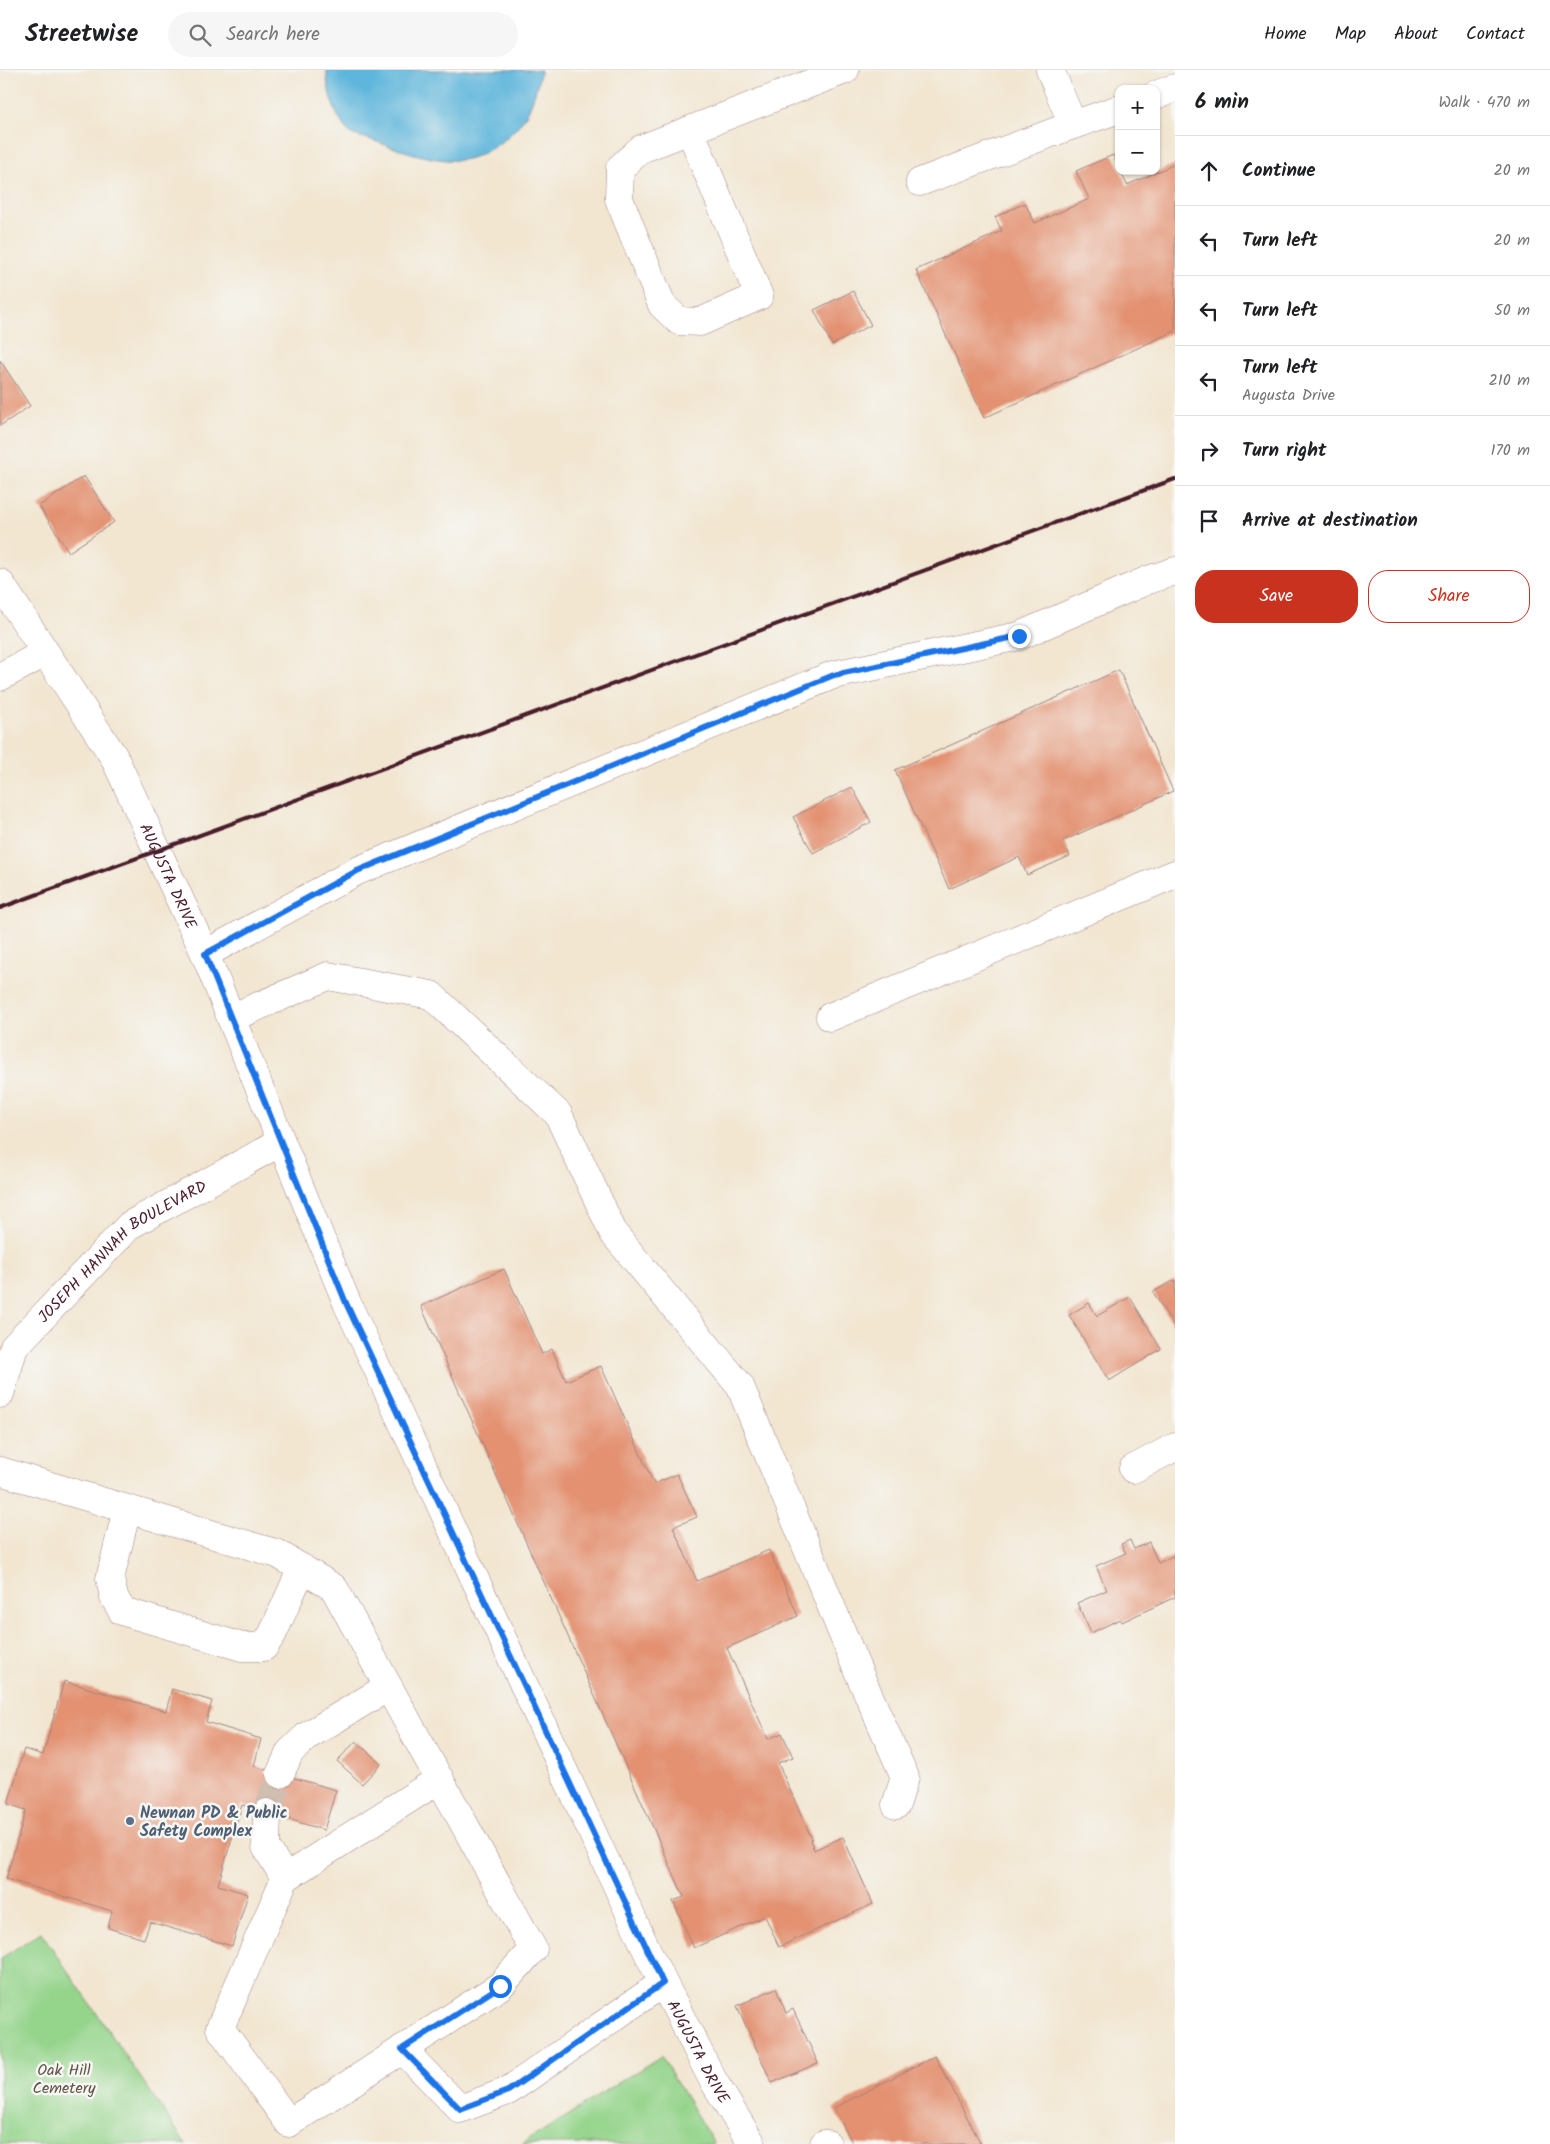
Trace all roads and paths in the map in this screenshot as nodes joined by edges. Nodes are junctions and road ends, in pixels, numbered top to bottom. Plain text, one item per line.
1 (845, 70) edge
2 (1050, 70) edge
3 (1175, 88) edge
4 (1160, 94) edge
5 (1115, 110) edge
6 (1072, 125) junction
7 (690, 130) junction
8 (920, 182) dead end
9 (1175, 571) edge
10 (0, 583) edge
11 (44, 652) junction
12 (0, 677) edge
13 (1175, 874) edge
14 (205, 954) junction
15 (830, 1017) dead end
16 (230, 1018) junction
17 (281, 1142) junction
18 (0, 1394) edge
19 (1175, 1447) edge
20 (1133, 1469) dead end
21 (0, 1471) edge
22 (127, 1509) junction
23 (302, 1568) junction
24 (388, 1687) junction
25 (280, 1774) tunnel mouth
26 (440, 1780) junction
27 (896, 1806) dead end
28 (268, 1813) tunnel mouth
29 (285, 1878) junction
30 (663, 1983) junction
31 (402, 2049) junction
32 (752, 2144) edge

1 - 7 street
2 - 6 street
3 - 4 street
5 - 6 street
6 - 8 street
7 - 7 street
9 - 14 street
10 - 11 street, AUGUSTA DRIVE
11 - 12 street
11 - 14 street, AUGUSTA DRIVE
13 - 15 street
14 - 16 street, AUGUSTA DRIVE
16 - 17 street, AUGUSTA DRIVE
16 - 27 street
17 - 18 street, JOSEPH HANNAH BOULEVARD
17 - 30 street, AUGUSTA DRIVE
19 - 20 street
21 - 22 street
22 - 23 street
22 - 23 street
23 - 24 street
24 - 25 street
24 - 26 street
26 - 29 street
26 - 31 street
28 - 29 street
29 - 31 street
30 - 31 street
30 - 32 street, AUGUSTA DRIVE

